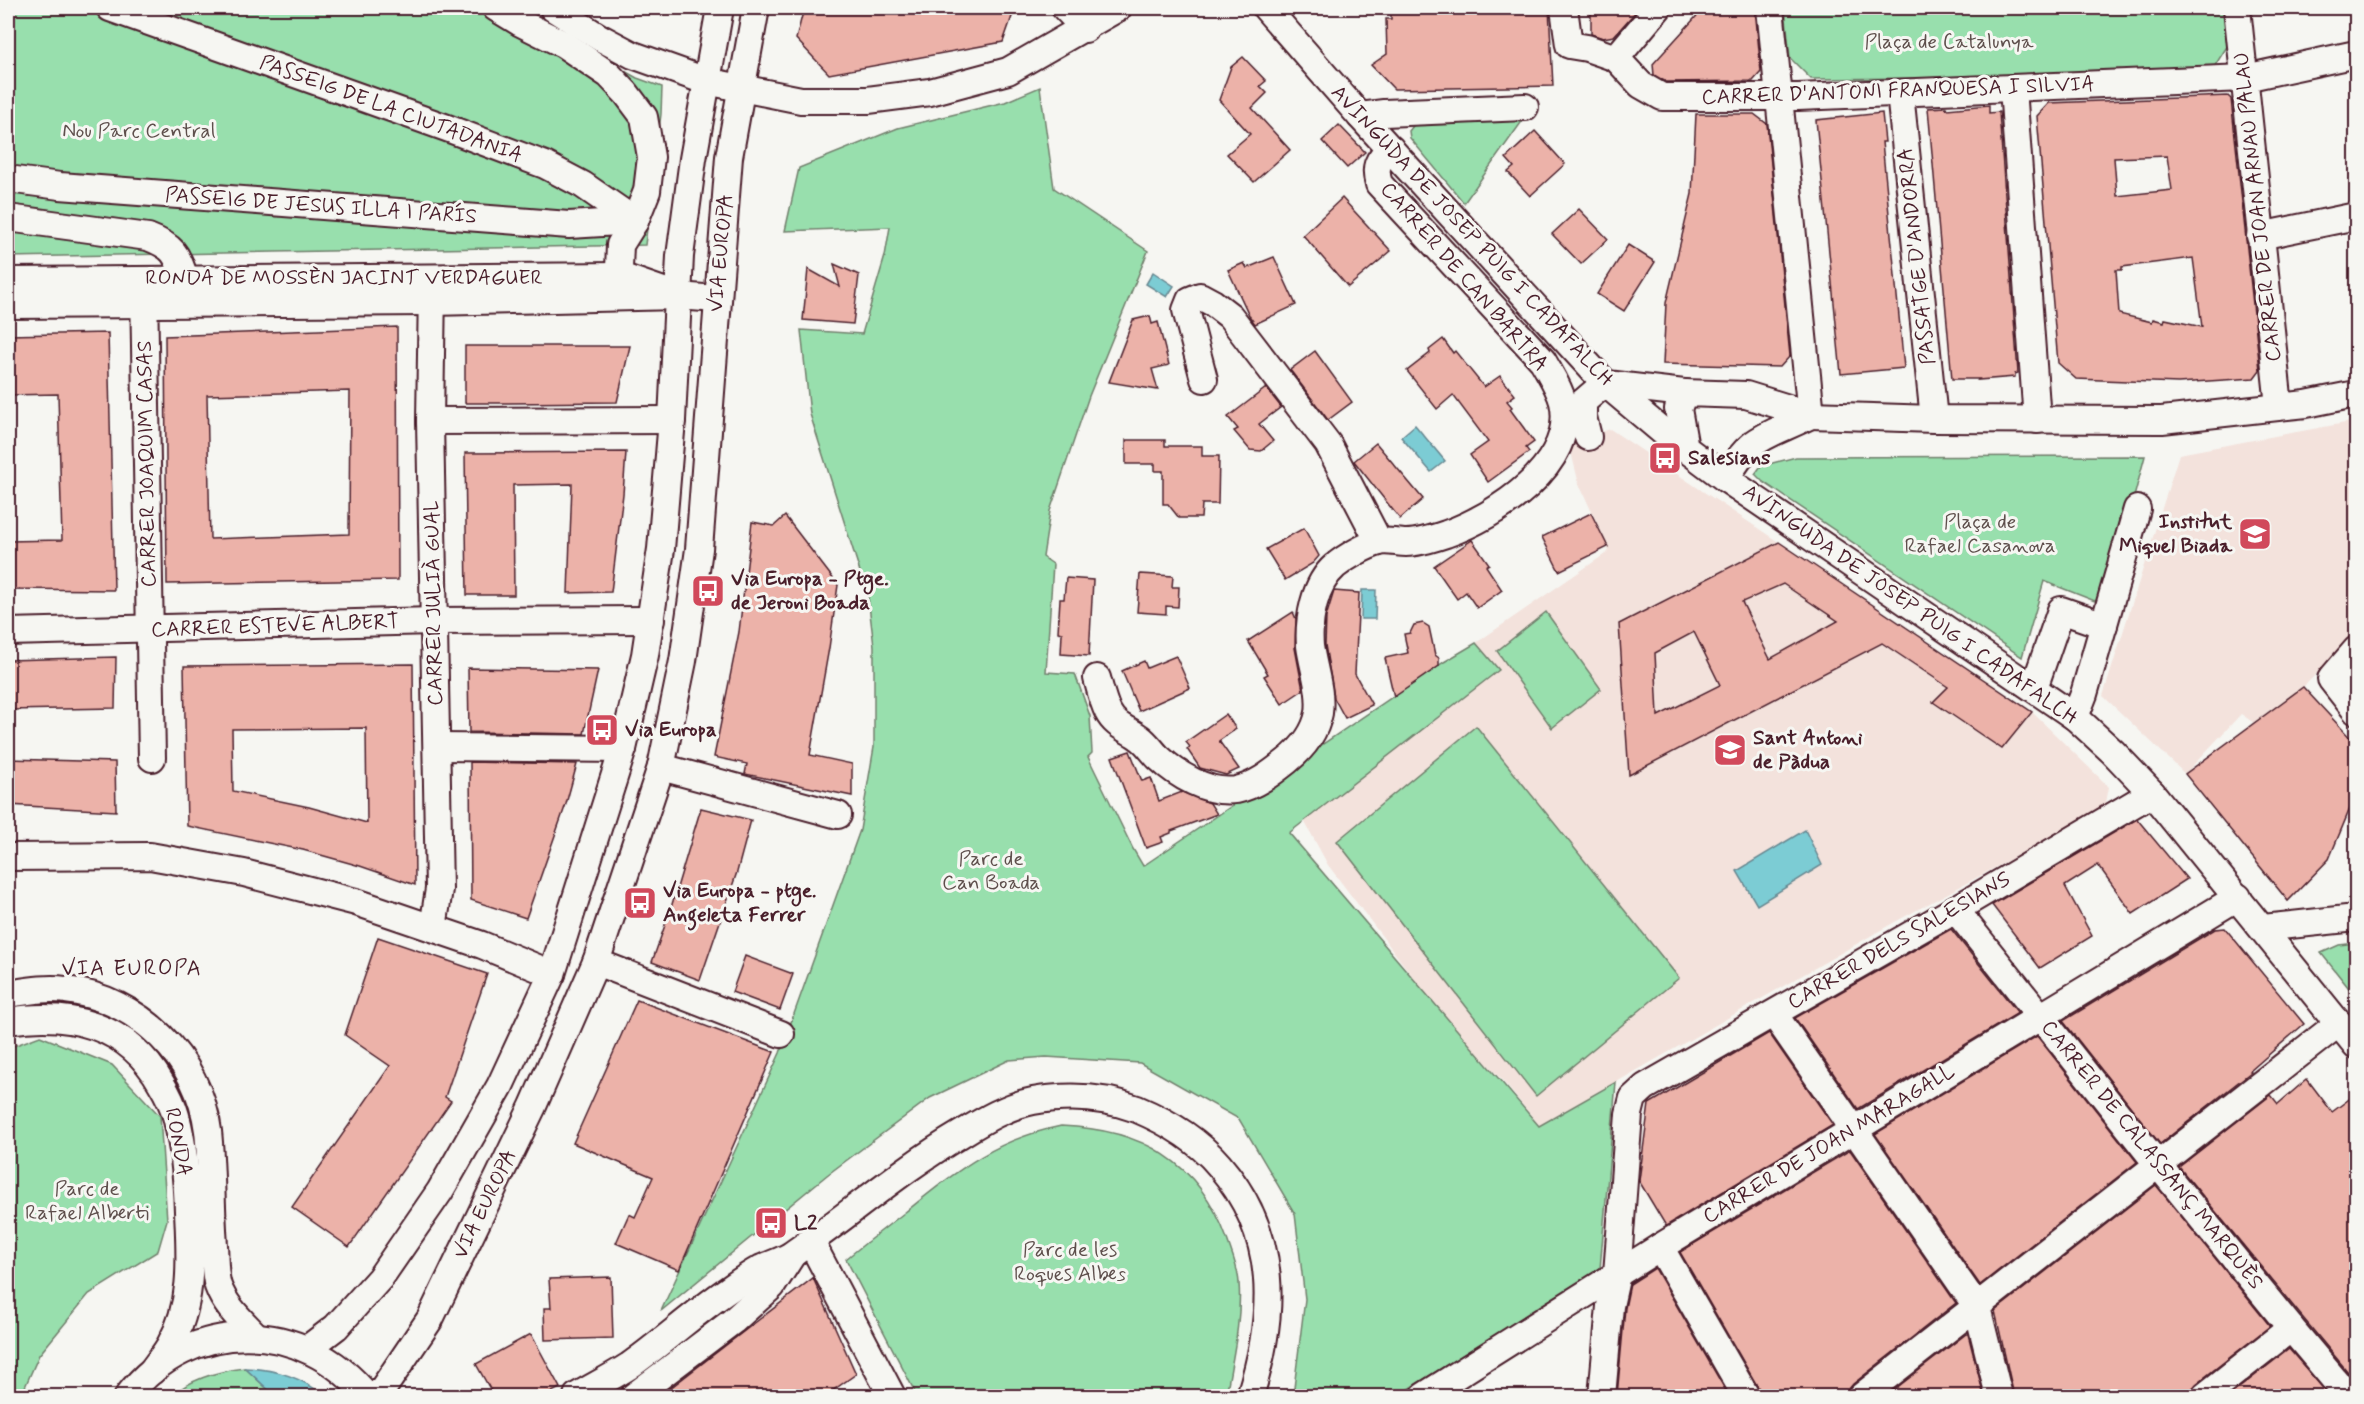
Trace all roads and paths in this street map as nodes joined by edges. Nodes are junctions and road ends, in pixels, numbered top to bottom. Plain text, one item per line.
1 (110, 8) edge
2 (496, 8) edge
3 (553, 8) edge
4 (720, 8) edge
5 (756, 8) edge
6 (1065, 8) edge
7 (1118, 8) edge
8 (1266, 8) edge
9 (1564, 8) edge
10 (1658, 8) edge
11 (1770, 8) edge
12 (2237, 8) edge
13 (1085, 29) junction
14 (2356, 54) edge
15 (1616, 58) junction
16 (2244, 78) junction
17 (706, 81) junction
18 (743, 88) junction
19 (2013, 88) junction
20 (1900, 93) junction
21 (1778, 98) junction
22 (1525, 106) dead end
23 (1359, 116) junction
24 (1390, 149) junction
25 (8, 179) edge
26 (2356, 216) edge
27 (8, 218) edge
28 (635, 221) junction
29 (2260, 236) junction
30 (185, 278) junction
31 (144, 279) junction
32 (8, 281) edge
33 (619, 287) junction
34 (432, 290) junction
35 (678, 296) junction
36 (717, 299) junction
37 (145, 304) junction
38 (8, 305) edge
39 (1204, 379) dead end
40 (1605, 383) junction
41 (1684, 393) junction
42 (2356, 394) edge
43 (2279, 406) junction
44 (1811, 415) junction
45 (1934, 419) junction
46 (672, 420) junction
47 (2037, 420) junction
48 (430, 421) junction
49 (1588, 437) dead end
50 (1685, 448) junction
51 (1726, 478) junction
52 (2137, 509) dead end
53 (1379, 542) junction
54 (651, 620) junction
55 (434, 621) junction
56 (2104, 626) junction
57 (150, 629) junction
58 (8, 632) edge
59 (2356, 650) edge
60 (1097, 678) dead end
61 (2034, 688) junction
62 (2356, 711) edge
63 (2075, 717) junction
64 (438, 747) junction
65 (623, 749) junction
66 (152, 758) dead end
67 (661, 767) junction
68 (2152, 793) junction
69 (838, 815) dead end
70 (8, 857) edge
71 (2238, 897) junction
72 (1955, 909) junction
73 (2356, 918) edge
74 (433, 928) junction
75 (2263, 928) junction
76 (596, 962) junction
77 (552, 974) junction
78 (8, 994) edge
79 (1774, 1014) junction
80 (2041, 1017) junction
81 (8, 1021) edge
82 (2339, 1023) junction
83 (781, 1034) dead end
84 (2356, 1045) edge
85 (1855, 1128) junction
86 (2159, 1166) junction
87 (1660, 1246) junction
88 (801, 1247) junction
89 (1617, 1274) junction
90 (1977, 1307) junction
91 (2291, 1328) junction
92 (256, 1336) junction
93 (307, 1349) junction
94 (1260, 1365) junction
95 (152, 1371) junction
96 (2355, 1393) edge
97 (885, 1394) edge
98 (128, 1396) edge
99 (367, 1396) edge
100 (378, 1396) edge
101 (577, 1396) edge
102 (634, 1396) edge
103 (1251, 1396) edge
104 (1262, 1396) edge
105 (1424, 1396) edge
106 (1602, 1396) edge
107 (1746, 1396) edge
108 (1862, 1396) edge
109 (1999, 1396) edge
110 (2205, 1396) edge

1 - 28 street, PASSEIG DE LA CIUTADANIA
2 - 28 street
3 - 17 street
4 - 17 street, VIA EUROPA
5 - 18 street, VIA EUROPA
6 - 13 street
7 - 13 street
8 - 23 street, AVINGUDA DE JOSEP PUIG I CADAFALCH
9 - 15 street, CARRER D'ANTONI FRANQUESA I SILVIA
10 - 15 street
11 - 21 street
12 - 16 street, CARRER DE JOAN ARNAU PALAU
13 - 18 street
14 - 16 street, CARRER D'ANTONI FRANQUESA I SILVIA
15 - 21 street, CARRER D'ANTONI FRANQUESA I SILVIA
16 - 19 street, CARRER D'ANTONI FRANQUESA I SILVIA
16 - 29 street, CARRER DE JOAN ARNAU PALAU
17 - 18 street
17 - 35 street, VIA EUROPA
18 - 36 street, VIA EUROPA
19 - 20 street, CARRER D'ANTONI FRANQUESA I SILVIA
19 - 47 street
20 - 21 street, CARRER D'ANTONI FRANQUESA I SILVIA
20 - 45 street, PASSATGE D'ANDORRA
21 - 44 street
22 - 23 street
23 - 24 street, AVINGUDA DE JOSEP PUIG I CADAFALCH
24 - 40 street, AVINGUDA DE JOSEP PUIG I CADAFALCH
24 - 53 street, CARRER DE CAN BARTRA
25 - 28 street, PASSEIG DE JESUS ILLA I PARÍS
26 - 29 street
27 - 30 street
28 - 33 street
29 - 43 street, CARRER DE JOAN ARNAU PALAU
30 - 31 street, RONDA DE MOSSÈN JACINT VERDAGUER
30 - 34 street, RONDA DE MOSSÈN JACINT VERDAGUER
31 - 32 street, RONDA DE MOSSÈN JACINT VERDAGUER
31 - 37 street, CARRER JOAQUIM CASAS
33 - 34 street, RONDA DE MOSSÈN JACINT VERDAGUER
33 - 35 street, RONDA DE MOSSÈN JACINT VERDAGUER
34 - 37 street, RONDA DE MOSSÈN JACINT VERDAGUER
34 - 48 street, CARRER JULIÀ GUAL
35 - 36 street, RONDA DE MOSSÈN JACINT VERDAGUER
35 - 46 street, VIA EUROPA
36 - 67 street, VIA EUROPA
37 - 38 street, RONDA DE MOSSÈN JACINT VERDAGUER
37 - 57 street, CARRER JOAQUIM CASAS
39 - 53 street
40 - 41 street
40 - 49 street
40 - 50 street, AVINGUDA DE JOSEP PUIG I CADAFALCH
41 - 44 street
41 - 50 street
42 - 43 street
43 - 47 street
44 - 45 street
44 - 51 street
45 - 47 street
46 - 48 street
46 - 54 street, VIA EUROPA
48 - 55 street, CARRER JULIÀ GUAL
50 - 51 street, AVINGUDA DE JOSEP PUIG I CADAFALCH
51 - 61 street, AVINGUDA DE JOSEP PUIG I CADAFALCH
52 - 56 street
53 - 60 street, CARRER DE CAN BARTRA
54 - 55 street, CARRER ESTEVE ALBERT
54 - 65 street, VIA EUROPA
55 - 57 street, CARRER ESTEVE ALBERT
55 - 64 street, CARRER JULIÀ GUAL
56 - 61 street
56 - 63 street
57 - 58 street, CARRER ESTEVE ALBERT
57 - 66 street, CARRER JOAQUIM CASAS
59 - 62 street
61 - 63 street, AVINGUDA DE JOSEP PUIG I CADAFALCH
63 - 68 street, AVINGUDA DE JOSEP PUIG I CADAFALCH
64 - 65 street
64 - 74 street, CARRER JULIÀ GUAL
65 - 77 street, VIA EUROPA
67 - 69 street
67 - 76 street, VIA EUROPA
68 - 71 street, AVINGUDA DE JOSEP PUIG I CADAFALCH
68 - 72 street, CARRER DELS SALESIANS
70 - 74 street
71 - 75 street, AVINGUDA DE JOSEP PUIG I CADAFALCH
71 - 80 street, CARRER DE JOAN MARAGALL
72 - 79 street, CARRER DELS SALESIANS
72 - 80 street, CARRER DE CALASSANÇ MARQUÈS
73 - 75 street
74 - 77 street
75 - 82 street, AVINGUDA DE JOSEP PUIG I CADAFALCH
76 - 83 street
76 - 100 street, VIA EUROPA
77 - 93 street, VIA EUROPA
78 - 92 street
79 - 85 street
79 - 89 street, CARRER DELS SALESIANS
80 - 85 street, CARRER DE JOAN MARAGALL
80 - 86 street, CARRER DE CALASSANÇ MARQUÈS
81 - 95 street, RONDA
82 - 84 street, AVINGUDA DE JOSEP PUIG I CADAFALCH
82 - 86 street
85 - 87 street, CARRER DE JOAN MARAGALL
85 - 90 street
86 - 90 street
86 - 91 street, CARRER DE CALASSANÇ MARQUÈS
87 - 89 street, CARRER DE JOAN MARAGALL
87 - 107 street
88 - 94 street
88 - 97 street
88 - 101 street
88 - 102 street
89 - 105 street, CARRER DE JOAN MARAGALL
89 - 106 street
90 - 108 street
90 - 109 street
91 - 96 street, CARRER DE CALASSANÇ MARQUÈS
91 - 110 street
92 - 93 street
92 - 95 street
93 - 99 street
94 - 103 street
94 - 104 street
95 - 98 street

